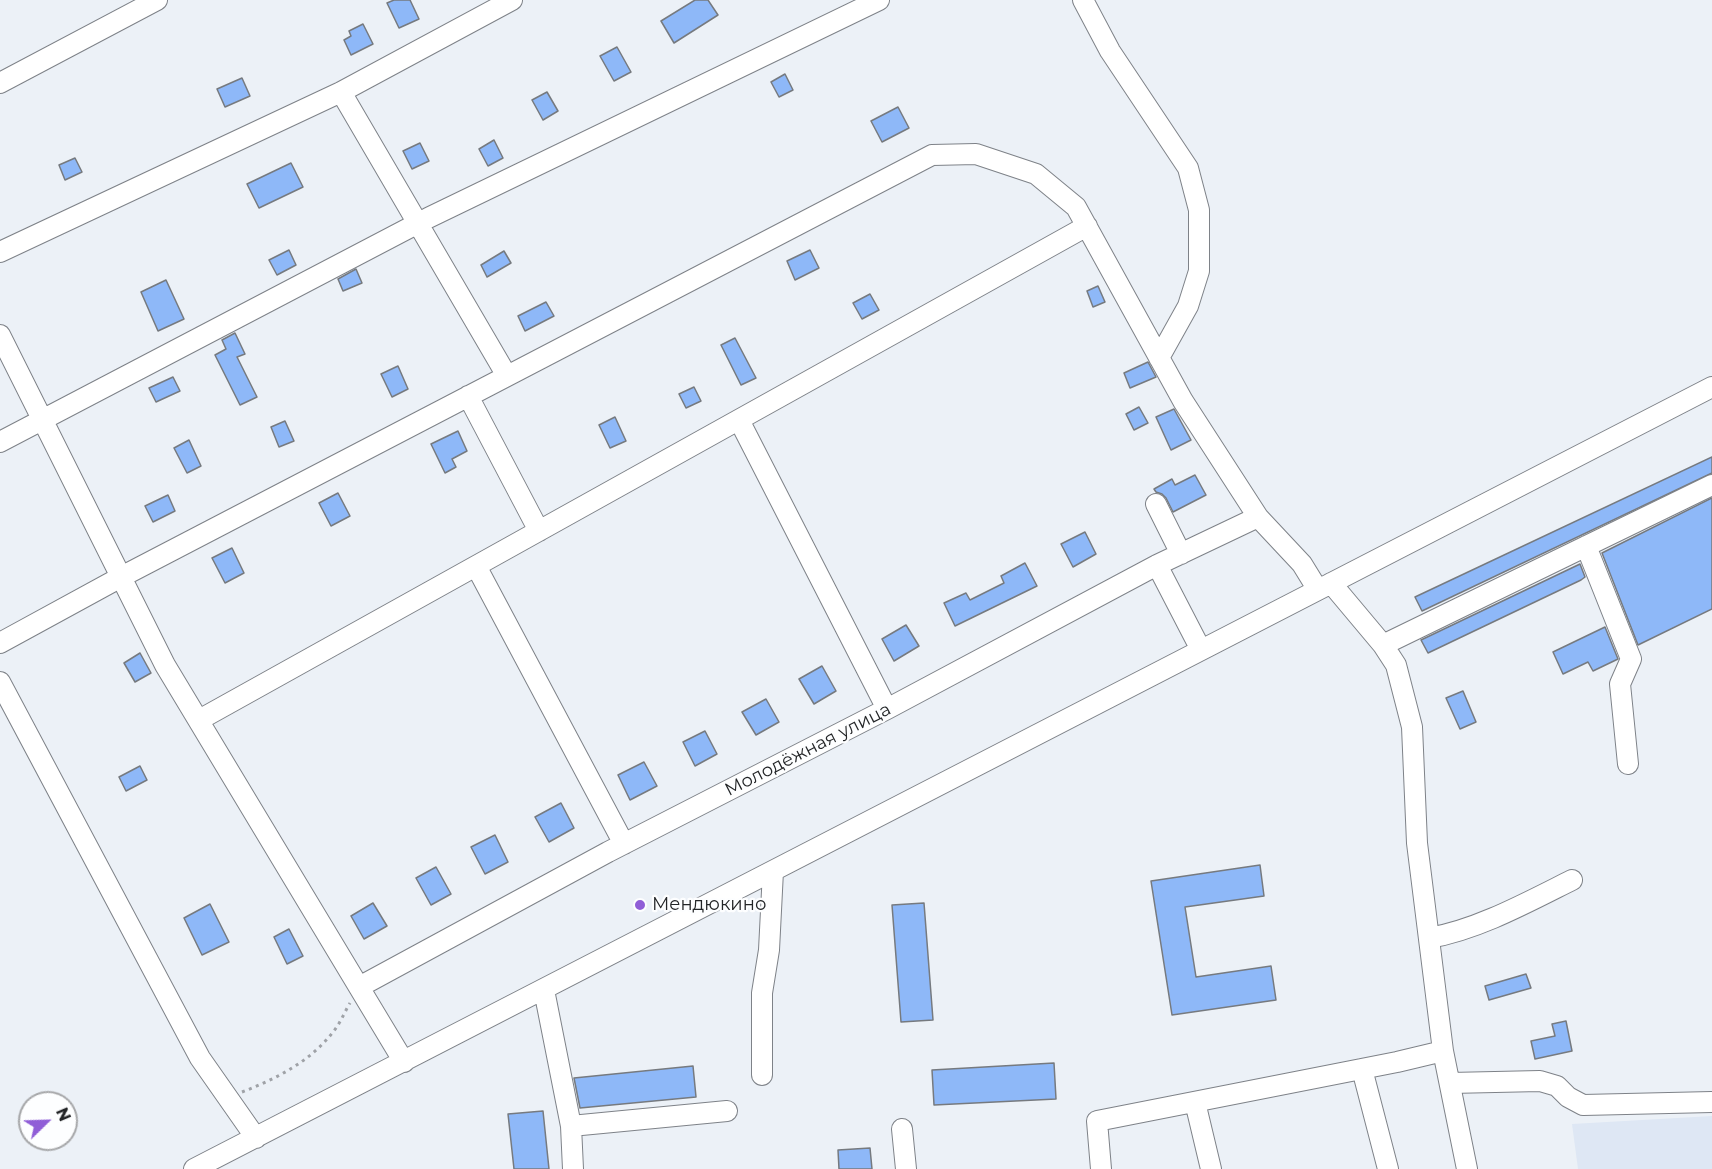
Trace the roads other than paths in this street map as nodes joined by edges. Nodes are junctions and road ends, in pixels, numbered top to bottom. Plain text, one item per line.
1 (157, 0) edge
2 (512, 0) edge
3 (879, 0) edge
4 (1083, 0) edge
5 (0, 83) edge
6 (341, 92) junction
7 (417, 224) junction
8 (1087, 226) junction
9 (0, 252) edge
10 (0, 335) edge
11 (1159, 358) junction
12 (507, 376) junction
13 (1712, 387) edge
14 (468, 396) junction
15 (42, 420) junction
16 (739, 420) junction
17 (0, 442) edge
18 (1712, 485) edge
19 (1156, 504) dead end
20 (1258, 517) junction
21 (539, 531) junction
22 (1586, 546) junction
23 (1181, 554) junction
24 (476, 566) junction
25 (1157, 566) junction
26 (121, 577) junction
27 (1324, 587) junction
28 (0, 644) edge
29 (1383, 645) junction
30 (1201, 650) junction
31 (0, 682) edge
32 (887, 709) junction
33 (199, 720) junction
34 (1629, 764) dead end
35 (624, 844) junction
36 (773, 871) junction
37 (1572, 880) dead end
38 (1429, 938) junction
39 (359, 987) junction
40 (544, 990) junction
41 (1443, 1052) junction
42 (404, 1062) junction
43 (1362, 1069) junction
44 (762, 1076) dead end
45 (1450, 1083) junction
46 (1195, 1102) junction
47 (1712, 1102) edge
48 (727, 1111) dead end
49 (571, 1126) junction
50 (902, 1130) dead end
51 (256, 1138) junction
52 (194, 1169) edge
53 (573, 1169) edge
54 (906, 1169) edge
55 (1101, 1169) edge
56 (1211, 1169) edge
57 (1388, 1169) edge
58 (1467, 1169) edge

1 - 5 street
2 - 6 street
3 - 7 street
4 - 11 street
6 - 7 street
6 - 9 street
7 - 12 street
7 - 15 street
8 - 11 street
8 - 12 street
8 - 16 street
10 - 15 street
11 - 20 street
12 - 14 street
13 - 27 street
14 - 21 street
14 - 26 street
15 - 17 street
15 - 26 street
16 - 21 street
16 - 32 street
18 - 22 street
19 - 23 street
20 - 23 street, Молодёжная улица
20 - 27 street
21 - 24 street
22 - 29 street
22 - 34 street
23 - 25 street, Молодёжная улица
24 - 33 street
24 - 35 street
25 - 30 street
25 - 32 street, Молодёжная улица
26 - 28 street
26 - 33 street
27 - 29 street
27 - 30 street
29 - 38 street
30 - 36 street
31 - 51 street
32 - 35 street, Молодёжная улица
33 - 39 street
35 - 39 street, Молодёжная улица
36 - 40 street
36 - 44 street
37 - 38 street
38 - 41 street
39 - 42 street
40 - 42 street
40 - 49 street
41 - 43 street
41 - 45 street
42 - 51 street
43 - 46 street
43 - 57 street
45 - 47 street
45 - 58 street
46 - 55 street
46 - 56 street
48 - 49 street
49 - 53 street
50 - 54 street
51 - 52 street

